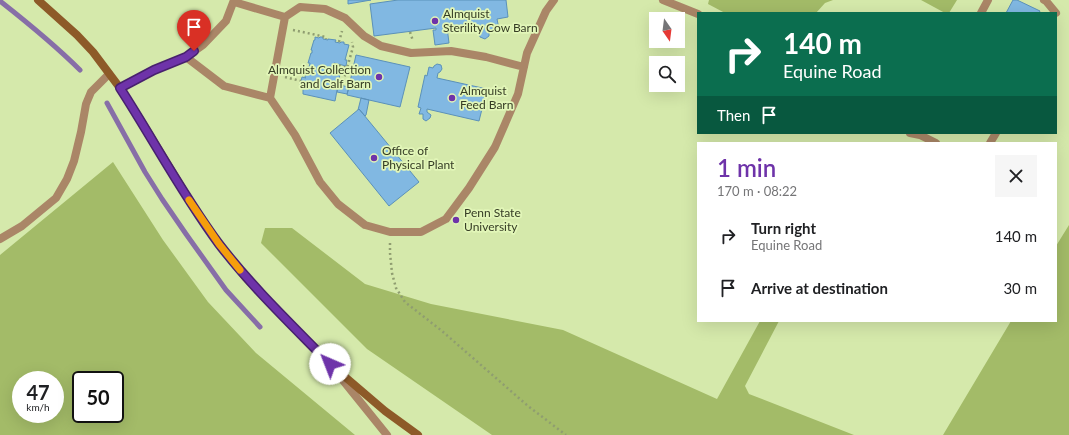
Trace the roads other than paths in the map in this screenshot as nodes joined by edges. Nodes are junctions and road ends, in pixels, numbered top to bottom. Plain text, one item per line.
1 (38, 0) edge
2 (554, 0) edge
3 (663, 0) edge
4 (988, 0) edge
5 (1044, 0) edge
6 (234, 1) edge
7 (982, 12) edge
8 (1055, 12) edge
9 (697, 14) edge
10 (285, 16) junction
11 (186, 57) junction
12 (524, 67) junction
13 (109, 74) junction
14 (120, 88) junction
15 (270, 98) junction
16 (920, 134) edge
17 (934, 142) edge
18 (0, 239) edge
19 (330, 364) junction
20 (387, 435) edge
21 (418, 435) edge

1 - 13 main road
2 - 12 street
3 - 9 street
4 - 7 street
5 - 8 street
6 - 10 street
6 - 11 street
10 - 12 street
10 - 15 street
11 - 14 street
11 - 15 street
12 - 15 street
13 - 14 main road
13 - 18 street
14 - 19 main road
16 - 17 street
19 - 20 street
19 - 21 main road

